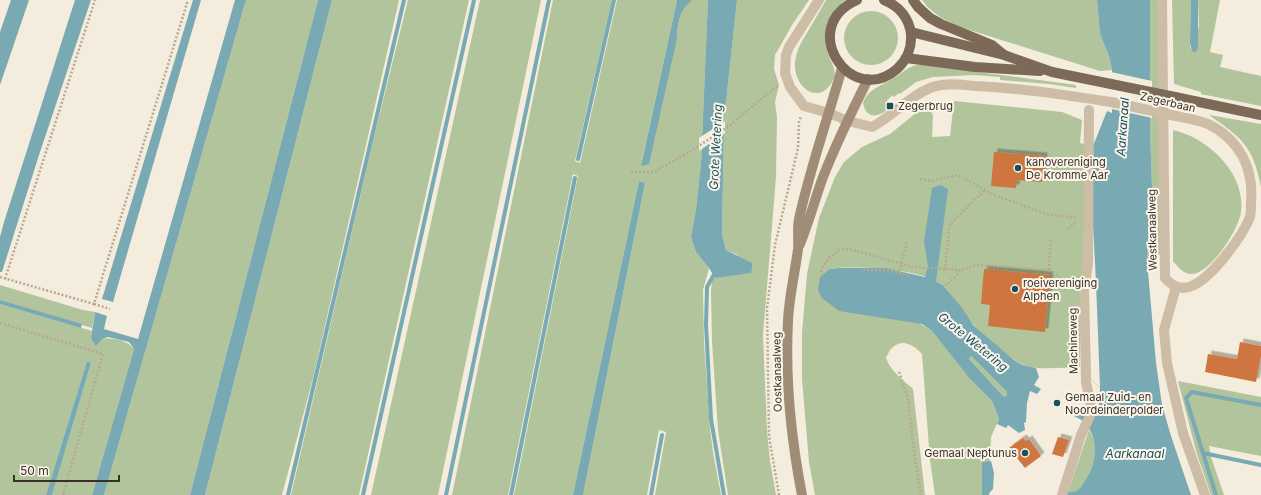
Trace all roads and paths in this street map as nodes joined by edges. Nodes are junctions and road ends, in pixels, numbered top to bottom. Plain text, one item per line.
1 (95, 0) edge
2 (188, 0) edge
3 (819, 0) edge
4 (857, 0) edge
5 (913, 0) edge
6 (1162, 0) edge
7 (887, 1) edge
8 (911, 32) junction
9 (1004, 55) junction
10 (906, 58) junction
11 (842, 68) junction
12 (1052, 72) junction
13 (786, 79) junction
14 (868, 79) junction
15 (1089, 110) dead end
16 (829, 113) junction
17 (1261, 115) edge
18 (848, 121) junction
19 (631, 172) dead end
20 (920, 179) dead end
21 (985, 190) junction
22 (1068, 230) dead end
23 (1051, 238) dead end
24 (907, 242) dead end
25 (798, 247) junction
26 (901, 264) junction
27 (863, 270) dead end
28 (946, 270) junction
29 (960, 270) junction
30 (1049, 270) junction
31 (899, 271) dead end
32 (821, 272) dead end
33 (910, 275) dead end
34 (0, 277) edge
35 (5, 279) junction
36 (945, 286) dead end
37 (1176, 287) junction
38 (1084, 292) junction
39 (94, 304) junction
40 (110, 309) dead end
41 (0, 324) edge
42 (899, 372) dead end
43 (63, 495) edge
44 (802, 495) edge
45 (921, 495) edge
46 (1062, 495) edge
47 (1205, 495) edge

1 - 35 path
2 - 39 path
3 - 13 street
4 - 11 main road
5 - 9 main road
6 - 37 street, Westkanaalweg
7 - 8 main road
8 - 9 main road, Zegerbaan
8 - 10 main road
9 - 12 main road, Zegerbaan
10 - 12 main road, Zegerbaan
10 - 14 main road
11 - 14 main road
11 - 16 main road, Oostkanaalweg
12 - 17 main road, Zegerbaan, bridge
13 - 16 street
13 - 19 path
14 - 18 main road, Oostkanaalweg
15 - 38 street, Machineweg
16 - 18 street
16 - 25 main road, Oostkanaalweg
18 - 25 main road, Oostkanaalweg
18 - 37 street, Zegerbaan, bridge
20 - 21 path
21 - 22 path
21 - 28 path
23 - 30 path
24 - 26 path
25 - 44 main road, Oostkanaalweg
26 - 28 path
26 - 31 path
26 - 32 path
27 - 33 path
28 - 29 path
29 - 30 path
29 - 36 path
30 - 38 path
34 - 35 path
35 - 39 path
37 - 47 street
38 - 46 street, Machineweg
39 - 40 path
41 - 43 path
42 - 45 path

